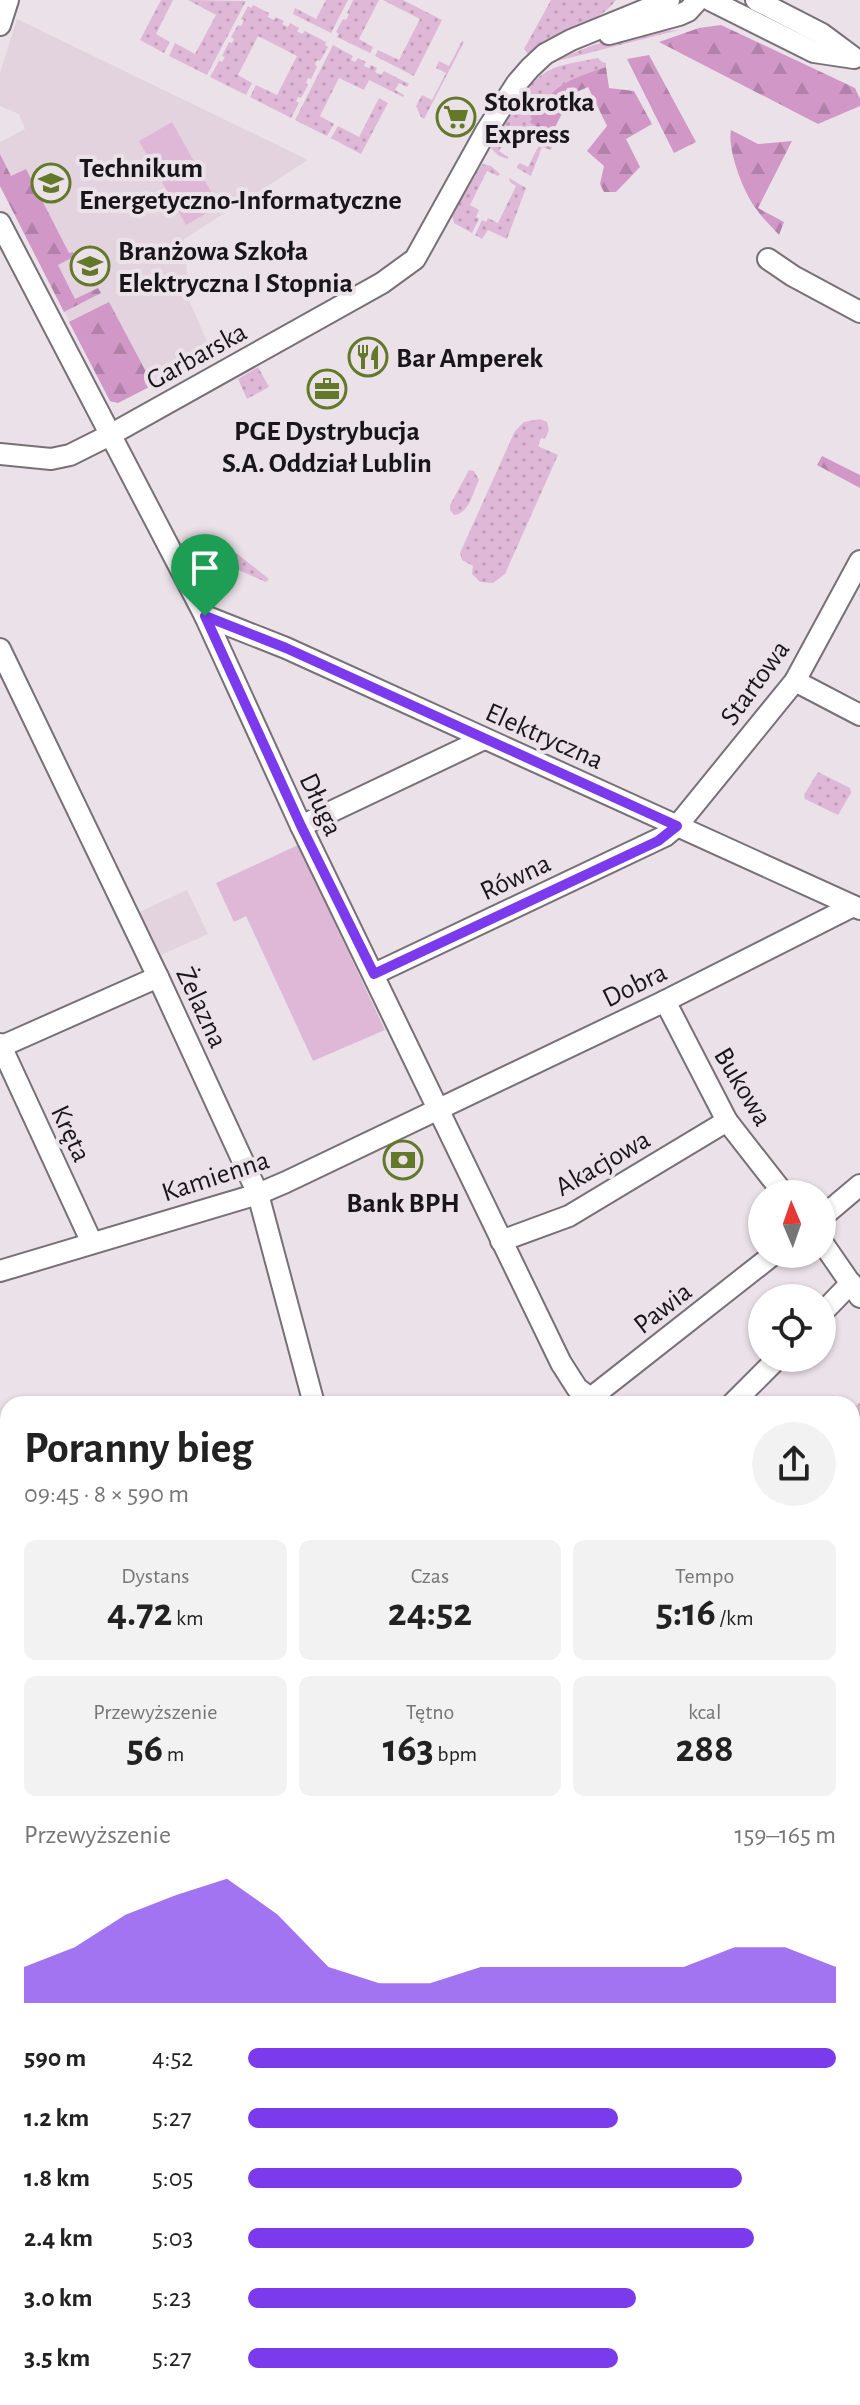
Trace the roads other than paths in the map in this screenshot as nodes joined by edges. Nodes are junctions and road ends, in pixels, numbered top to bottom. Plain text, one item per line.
1 (8, 0) edge
2 (638, 0) edge
3 (669, 0) edge
4 (698, 0) edge
5 (710, 0) edge
6 (756, 0) edge
7 (625, 16) junction
8 (0, 25) edge
9 (577, 38) junction
10 (857, 59) edge
11 (0, 223) edge
12 (768, 259) dead end
13 (860, 312) edge
14 (110, 435) junction
15 (0, 454) edge
16 (860, 561) edge
17 (205, 616) junction
18 (0, 649) edge
19 (795, 681) junction
20 (860, 715) edge
21 (484, 739) junction
22 (301, 826) junction
23 (677, 826) junction
24 (856, 907) edge
25 (374, 974) junction
26 (158, 977) junction
27 (665, 1001) junction
28 (0, 1046) edge
29 (437, 1109) junction
30 (727, 1121) junction
31 (773, 1180) edge
32 (860, 1185) edge
33 (258, 1194) junction
34 (836, 1205) edge
35 (501, 1241) junction
36 (92, 1243) junction
37 (836, 1262) edge
38 (757, 1268) edge
39 (0, 1271) edge
40 (856, 1290) edge
41 (836, 1304) edge
42 (764, 1372) edge
43 (312, 1396) edge
44 (585, 1396) edge
45 (598, 1396) edge
46 (740, 1396) edge

1 - 8 street
2 - 7 street, Garbarska
3 - 7 street, Garbarska
4 - 9 street, Garbarska
5 - 10 street
6 - 10 street
7 - 9 street, Garbarska
9 - 14 street, Garbarska
11 - 14 street, Długa
12 - 13 street
14 - 15 street, Garbarska
14 - 17 street, Długa
16 - 19 street, Startowa
17 - 21 street, Elektryczna
17 - 22 street, Długa
18 - 26 street, Żelazna
19 - 20 street
19 - 23 street, Startowa
21 - 22 street
21 - 23 street, Elektryczna
22 - 25 street, Długa
23 - 24 street, Elektryczna
23 - 25 street, Równa
24 - 27 street, Dobra
25 - 29 street, Długa
26 - 28 street
26 - 33 street, Żelazna
27 - 29 street, Dobra
27 - 30 street, Bukowa
28 - 36 street, Kręta
29 - 33 street, Kamienna
29 - 35 street, Długa
30 - 31 street, Bukowa
30 - 35 street, Akacjowa
32 - 34 street
33 - 36 street, Kamienna
33 - 43 street, Żelazna
35 - 44 street, Długa
36 - 39 street, Kamienna
37 - 40 street
38 - 45 street, Pawia
40 - 41 street
42 - 46 street

